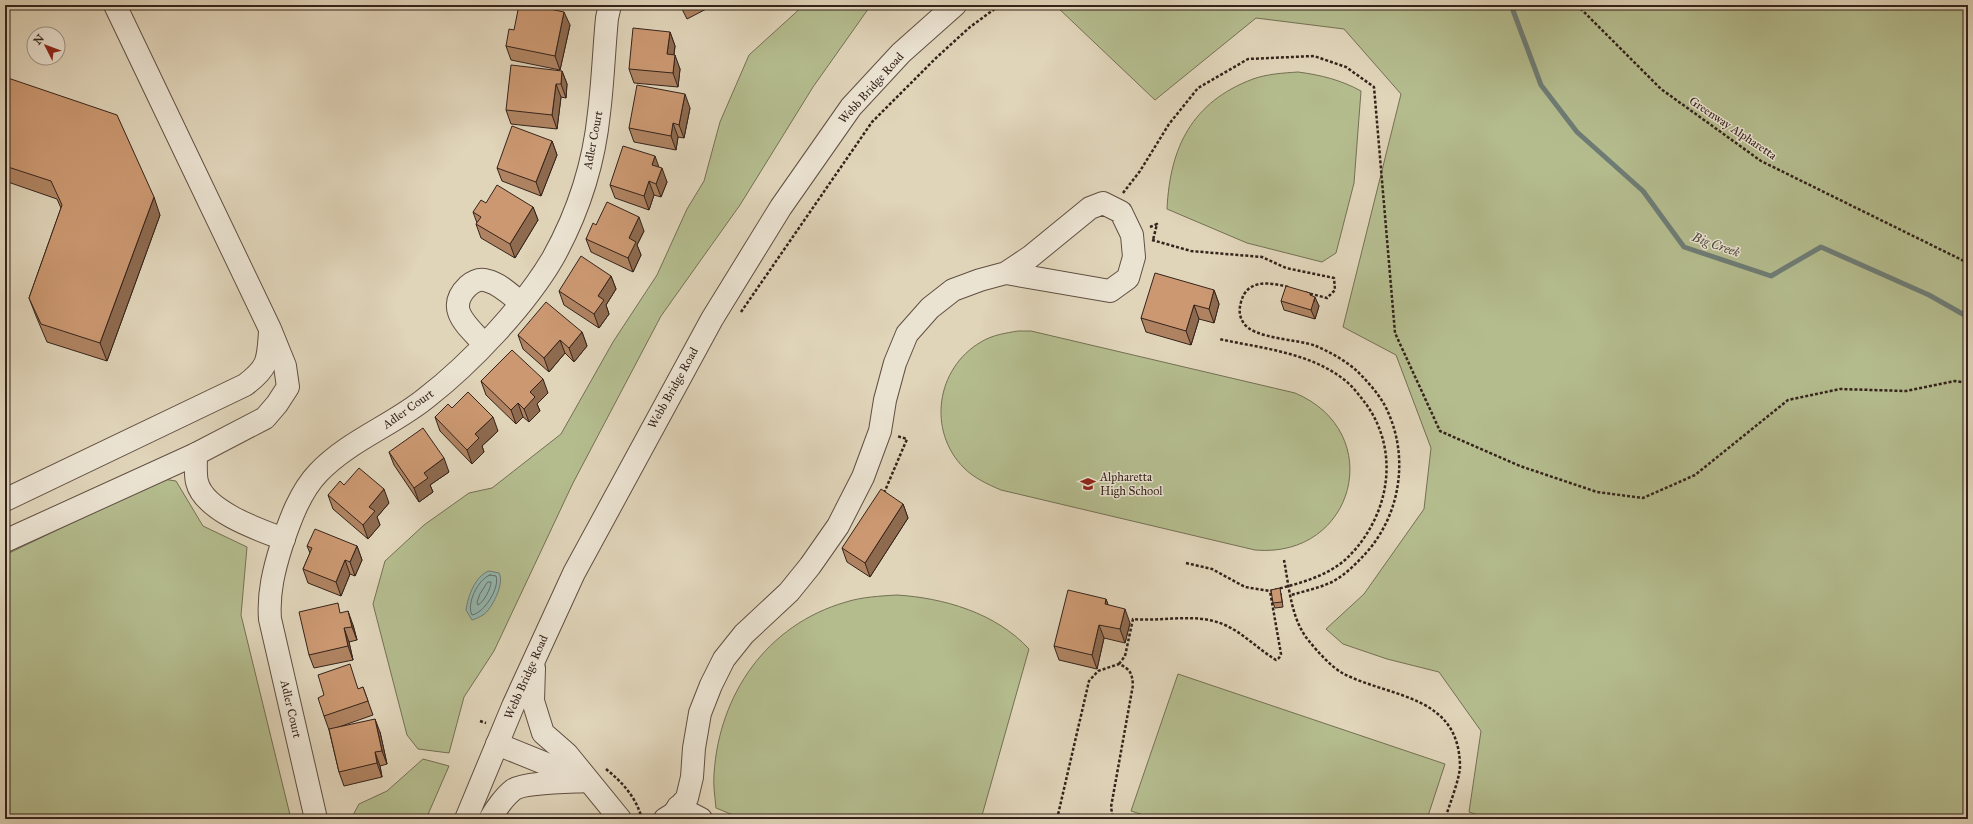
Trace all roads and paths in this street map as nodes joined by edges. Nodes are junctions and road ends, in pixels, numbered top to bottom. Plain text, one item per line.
1 (115, 5) edge
2 (610, 5) edge
3 (955, 5) edge
4 (1000, 5) edge
5 (1577, 5) edge
6 (1111, 207) junction
7 (1142, 238) junction
8 (1150, 248) dead end
9 (1968, 263) edge
10 (1006, 273) junction
11 (1292, 288) edge
12 (1299, 290) edge
13 (521, 302) junction
14 (739, 316) dead end
15 (270, 329) junction
16 (1219, 339) dead end
17 (484, 344) junction
18 (1968, 383) edge
19 (892, 434) dead end
20 (196, 454) junction
21 (168, 467) junction
22 (197, 483) junction
23 (5, 500) edge
24 (881, 500) edge
25 (284, 539) junction
26 (5, 541) edge
27 (1284, 560) dead end
28 (1186, 563) dead end
29 (1289, 586) junction
30 (1270, 590) junction
31 (1291, 595) junction
32 (534, 658) junction
33 (1119, 664) junction
34 (497, 744) junction
35 (588, 781) junction
36 (672, 813) edge
37 (316, 819) edge
38 (466, 819) edge
39 (490, 819) edge
40 (620, 819) edge
41 (701, 819) edge
42 (1039, 819) edge
43 (1053, 819) edge
44 (1057, 819) edge
45 (1112, 819) edge
46 (1445, 819) edge

1 - 15 street
2 - 13 street, Adler Court
3 - 32 street, Webb Bridge Road
4 - 14 path
5 - 9 path, Greenway Alpharetta
6 - 7 street
6 - 10 street
6 - 18 path
7 - 7 path
7 - 8 path
7 - 10 street
7 - 12 path
10 - 36 street
11 - 31 path
13 - 17 street, Adler Court
13 - 17 street
15 - 20 street
15 - 23 street
16 - 29 path
17 - 25 street, Adler Court
19 - 24 path
20 - 21 street
20 - 22 street
21 - 22 street
21 - 26 street
22 - 25 street
25 - 37 street, Adler Court
27 - 29 path
28 - 30 path
29 - 30 path
29 - 31 path
30 - 33 path
31 - 46 path
32 - 34 street, Webb Bridge Road
32 - 35 street
33 - 44 path
33 - 45 path
34 - 35 street
34 - 38 street, Webb Bridge Road
35 - 39 street
35 - 40 street
36 - 41 street
42 - 43 path

